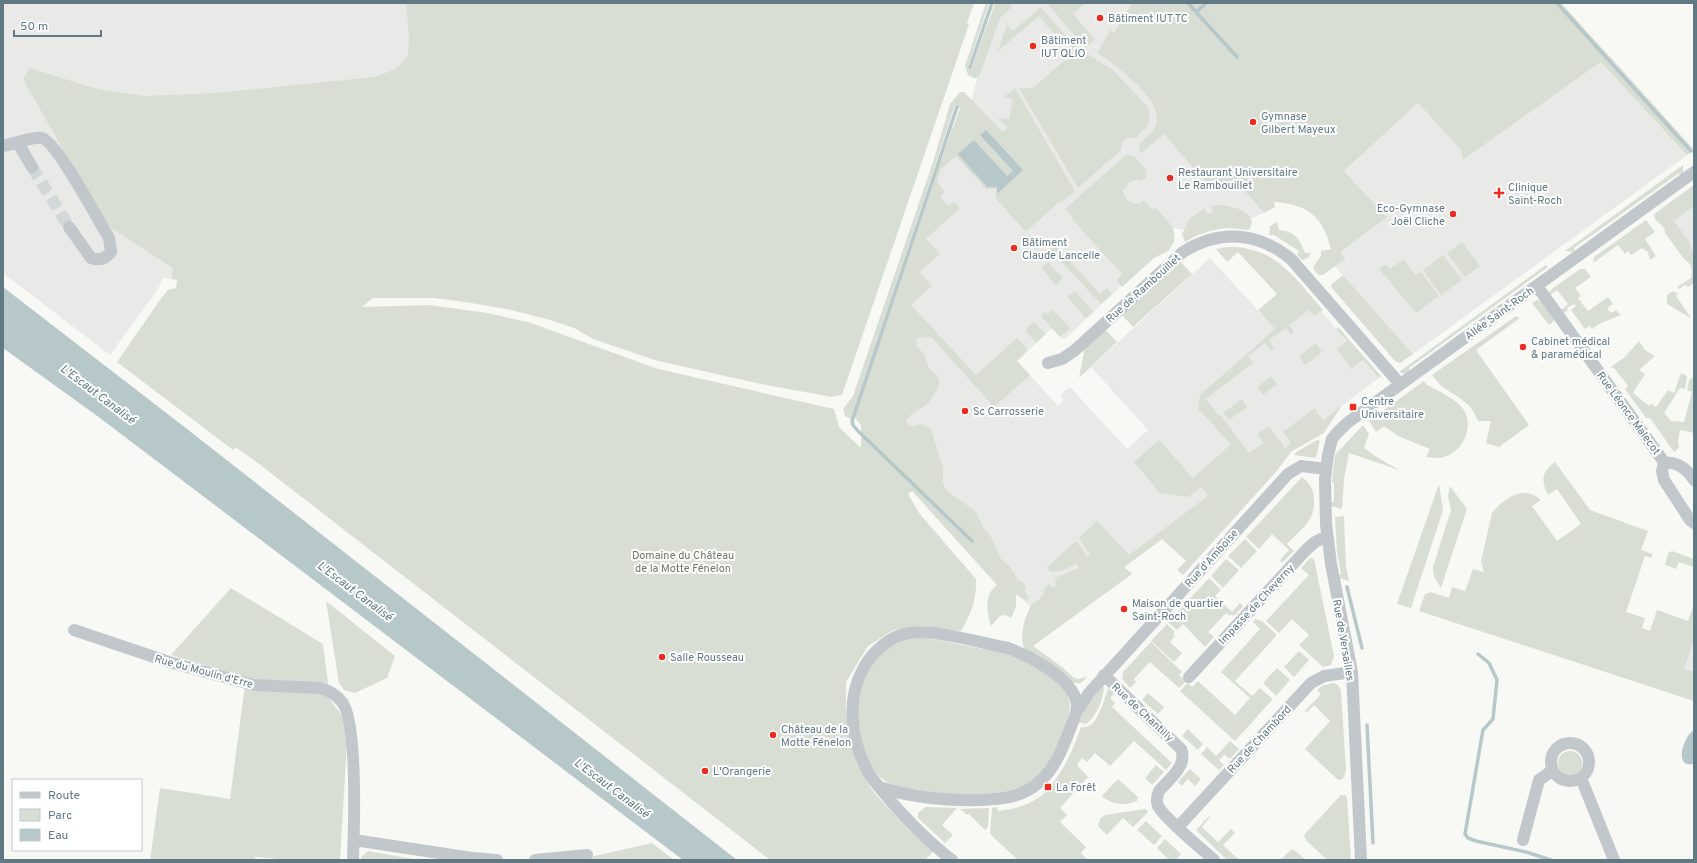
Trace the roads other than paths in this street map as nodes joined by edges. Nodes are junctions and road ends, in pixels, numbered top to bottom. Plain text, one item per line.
1 (18, 143) junction
2 (3, 146) edge
3 (32, 167) tunnel mouth
4 (1694, 172) edge
5 (69, 227) tunnel mouth
6 (1537, 286) junction
7 (1048, 363) dead end
8 (1400, 384) junction
9 (1664, 462) junction
10 (1326, 468) junction
11 (1694, 480) edge
12 (1694, 523) edge
13 (1327, 536) junction
14 (74, 630) dead end
15 (1352, 672) junction
16 (1104, 675) junction
17 (1189, 677) dead end
18 (1077, 711) junction
19 (1553, 770) junction
20 (1581, 778) junction
21 (879, 787) junction
22 (1178, 827) junction
23 (354, 840) junction
24 (1523, 840) dead end
25 (587, 855) dead end
26 (353, 860) edge
27 (497, 860) edge
28 (535, 860) edge
29 (952, 860) edge
30 (1214, 860) edge
31 (1361, 860) edge
32 (1614, 860) edge

1 - 2 street
1 - 3 street
1 - 5 street
4 - 6 street, Allée Saint-Roch
6 - 8 street, Allée Saint-Roch
6 - 9 street, Rue Léonce Malecot
7 - 8 street, Rue de Rambouillet
8 - 10 street, Allée Saint-Roch
9 - 11 street, Rue Léonce Malecot
9 - 12 street, Rue Léonce Malecot
10 - 13 street, Rue de Versailles
10 - 16 street, Rue d'Amboise
13 - 15 street, Rue de Versailles
13 - 17 street, Impasse de Cheverny
14 - 23 street, Rue du Moulin d'Erre
15 - 22 street, Rue de Chambord
15 - 31 street, Rue de Versailles
16 - 18 street, Rue d'Amboise
16 - 22 street, Rue de Chantilly
18 - 21 street, Rue d'Amboise
18 - 21 street
19 - 20 street
19 - 20 street
19 - 24 street
20 - 32 street
21 - 29 street
22 - 30 street, Rue de Chantilly
23 - 26 street, Rue du Moulin d'Erre
23 - 27 street
25 - 28 street

